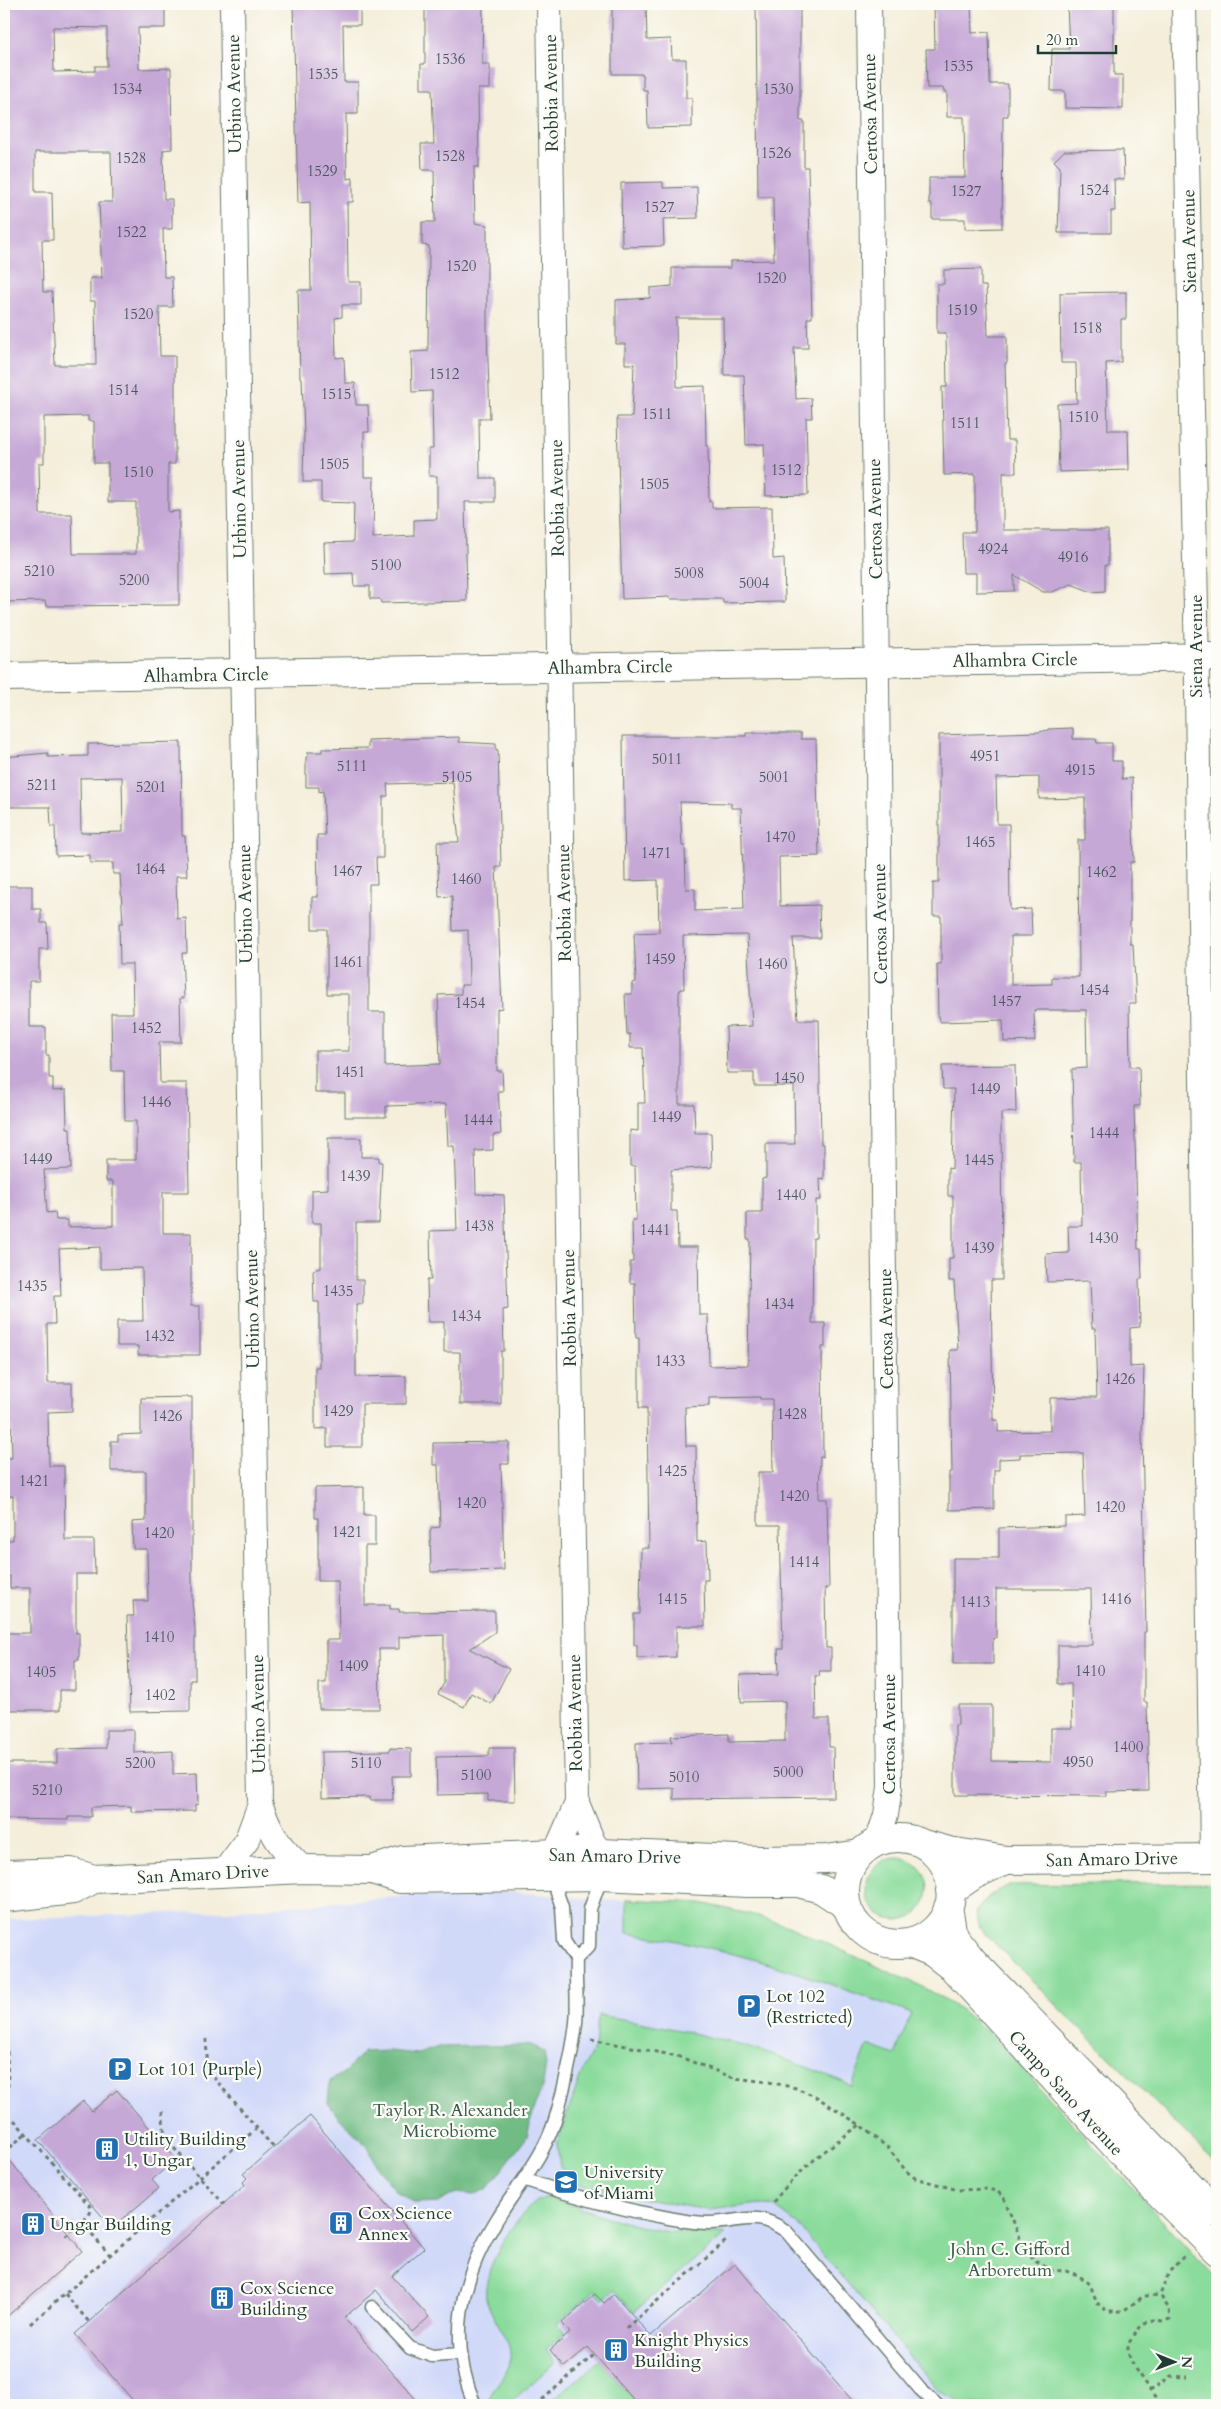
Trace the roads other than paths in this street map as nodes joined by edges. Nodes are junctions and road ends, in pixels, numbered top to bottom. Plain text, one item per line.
1 (232, 4) edge
2 (549, 4) edge
3 (869, 4) edge
4 (1184, 4) edge
5 (1206, 658) edge
6 (876, 662) junction
7 (560, 668) junction
8 (241, 674) junction
9 (4, 677) edge
10 (577, 1802) junction
11 (260, 1804) junction
12 (924, 1844) junction
13 (868, 1848) junction
14 (1215, 1858) edge
15 (1006, 1860) junction
16 (578, 1867) junction
17 (304, 1869) junction
18 (4, 1874) edge
19 (222, 1874) junction
20 (94, 1879) junction
21 (4, 1898) edge
22 (949, 1899) junction
23 (847, 1906) junction
24 (910, 1942) junction
25 (576, 1959) junction
26 (526, 2180) junction
27 (1217, 2213) edge
28 (1217, 2251) edge
29 (372, 2307) dead end
30 (461, 2354) junction
31 (475, 2405) edge
32 (937, 2405) edge

1 - 8 street, Urbino Avenue
2 - 7 street, Robbia Avenue
3 - 6 street, Certosa Avenue
4 - 5 street, Siena Avenue
5 - 6 street, Alhambra Circle
5 - 14 street, Siena Avenue
6 - 7 street, Alhambra Circle
6 - 13 street, Certosa Avenue
7 - 8 street, Alhambra Circle
7 - 10 street, Robbia Avenue
8 - 9 street, Alhambra Circle
8 - 11 street, Urbino Avenue
10 - 16 street, Robbia Avenue
10 - 16 street, Robbia Avenue
11 - 17 street, Urbino Avenue
11 - 19 street, Urbino Avenue
12 - 13 street
12 - 15 street, San Amaro Drive
12 - 22 street
13 - 16 street, San Amaro Drive
13 - 23 street
14 - 15 street, San Amaro Drive
15 - 22 street, San Amaro Drive
16 - 17 street, San Amaro Drive
16 - 23 street, San Amaro Drive
16 - 25 lane
16 - 25 lane
17 - 19 street, San Amaro Drive
18 - 20 street, San Amaro Drive
19 - 20 street, San Amaro Drive
20 - 21 street, San Amaro Drive
22 - 24 street
22 - 27 street, Campo Sano Avenue
23 - 24 street
24 - 28 street, Campo Sano Avenue
25 - 26 lane
26 - 30 lane
26 - 32 lane
29 - 30 lane
30 - 31 lane

